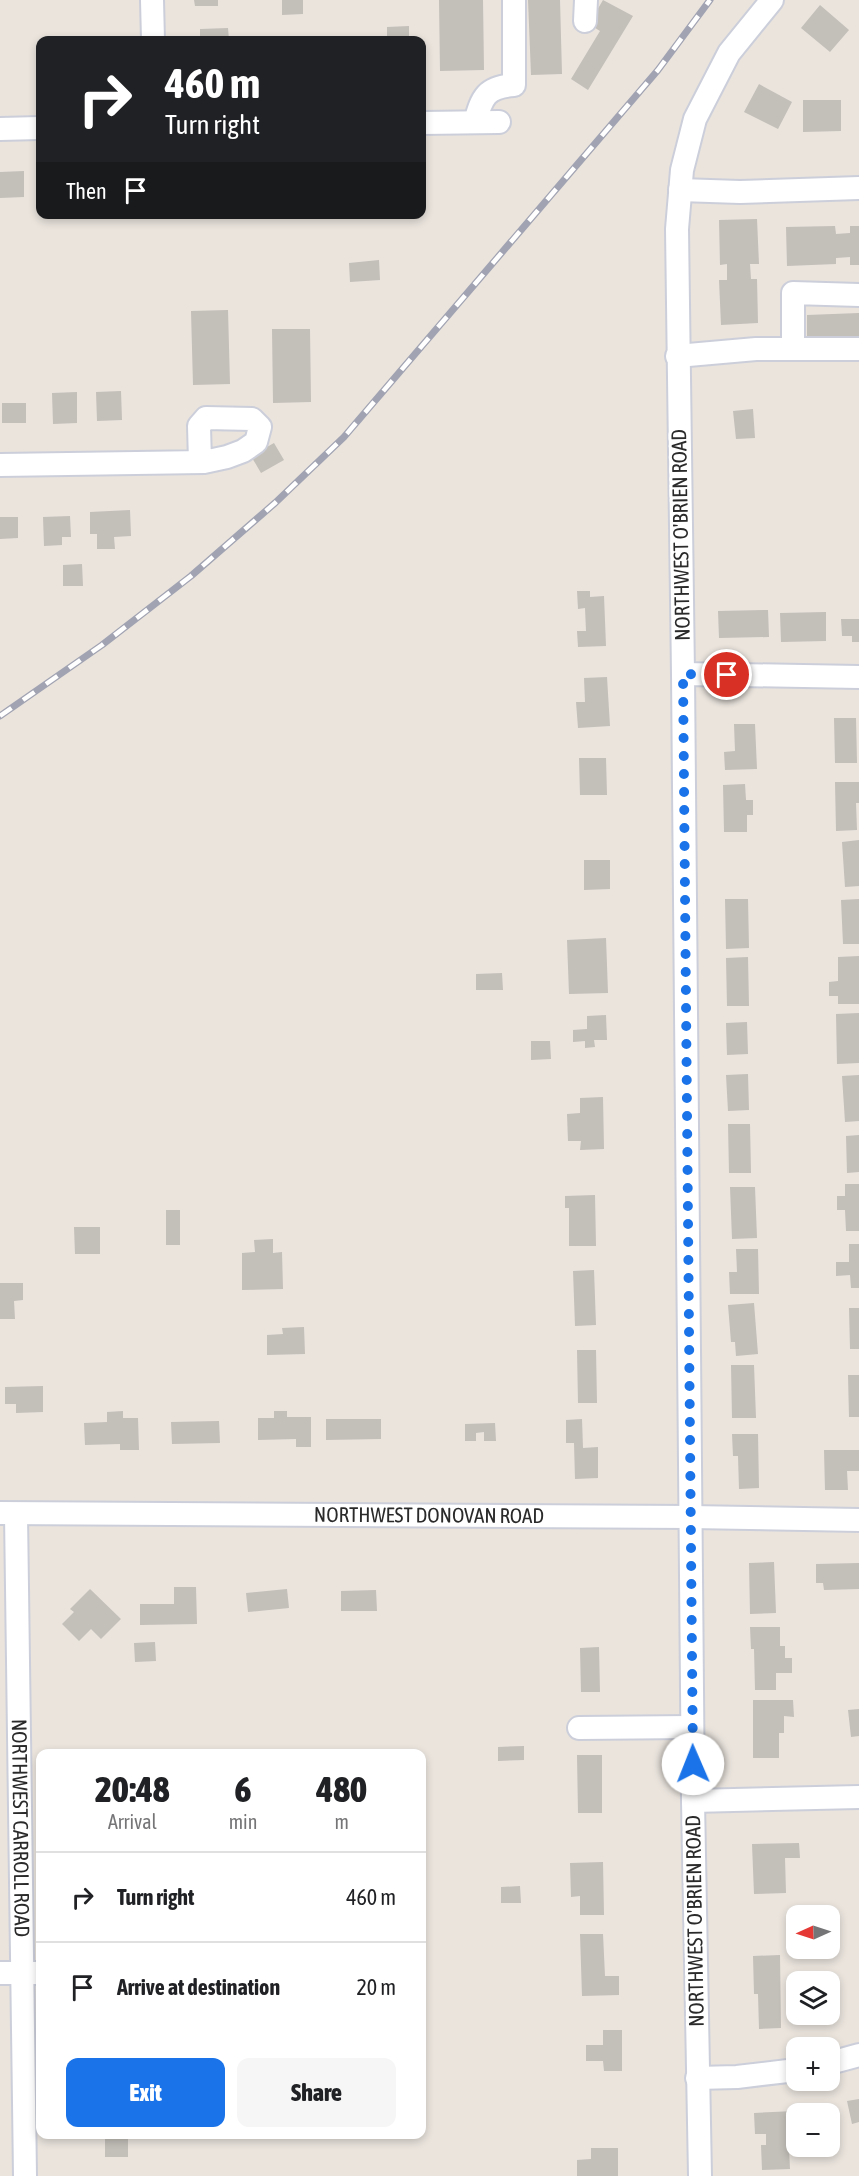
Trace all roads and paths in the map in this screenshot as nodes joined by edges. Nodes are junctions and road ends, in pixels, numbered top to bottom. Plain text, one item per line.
1 (152, 0) edge
2 (514, 0) edge
3 (772, 0) edge
4 (153, 36) edge
5 (475, 122) junction
6 (499, 122) dead end
7 (426, 123) edge
8 (36, 128) edge
9 (0, 129) edge
10 (859, 188) edge
11 (680, 190) junction
12 (859, 295) edge
13 (793, 349) junction
14 (859, 350) edge
15 (677, 356) junction
16 (200, 462) dead end
17 (0, 465) edge
18 (683, 674) junction
19 (859, 677) edge
20 (8, 1513) edge
21 (691, 1516) junction
22 (859, 1520) edge
23 (692, 1727) junction
24 (579, 1728) dead end
25 (859, 1797) edge
26 (693, 1801) junction
27 (0, 1973) edge
28 (32, 1973) edge
29 (859, 2055) edge
30 (840, 2060) edge
31 (786, 2071) edge
32 (697, 2078) junction
33 (25, 2176) edge
34 (700, 2176) edge

1 - 4 street
2 - 5 street
3 - 11 street, NORTHWEST O'BRIEN ROAD
5 - 6 street
5 - 7 street
8 - 9 street
10 - 11 street
11 - 15 street, NORTHWEST O'BRIEN ROAD
12 - 13 street
13 - 14 street
13 - 15 street
15 - 18 street, NORTHWEST O'BRIEN ROAD
16 - 17 street
18 - 19 street
18 - 21 street, NORTHWEST O'BRIEN ROAD
20 - 21 street, NORTHWEST DONOVAN ROAD
20 - 28 street, NORTHWEST CARROLL ROAD
21 - 22 street, NORTHWEST DONOVAN ROAD
21 - 23 street, NORTHWEST O'BRIEN ROAD
23 - 24 street
23 - 26 street, NORTHWEST O'BRIEN ROAD
25 - 26 street
26 - 32 street, NORTHWEST O'BRIEN ROAD
27 - 28 street
28 - 33 street, NORTHWEST CARROLL ROAD
29 - 30 street
31 - 32 street
32 - 34 street, NORTHWEST O'BRIEN ROAD

